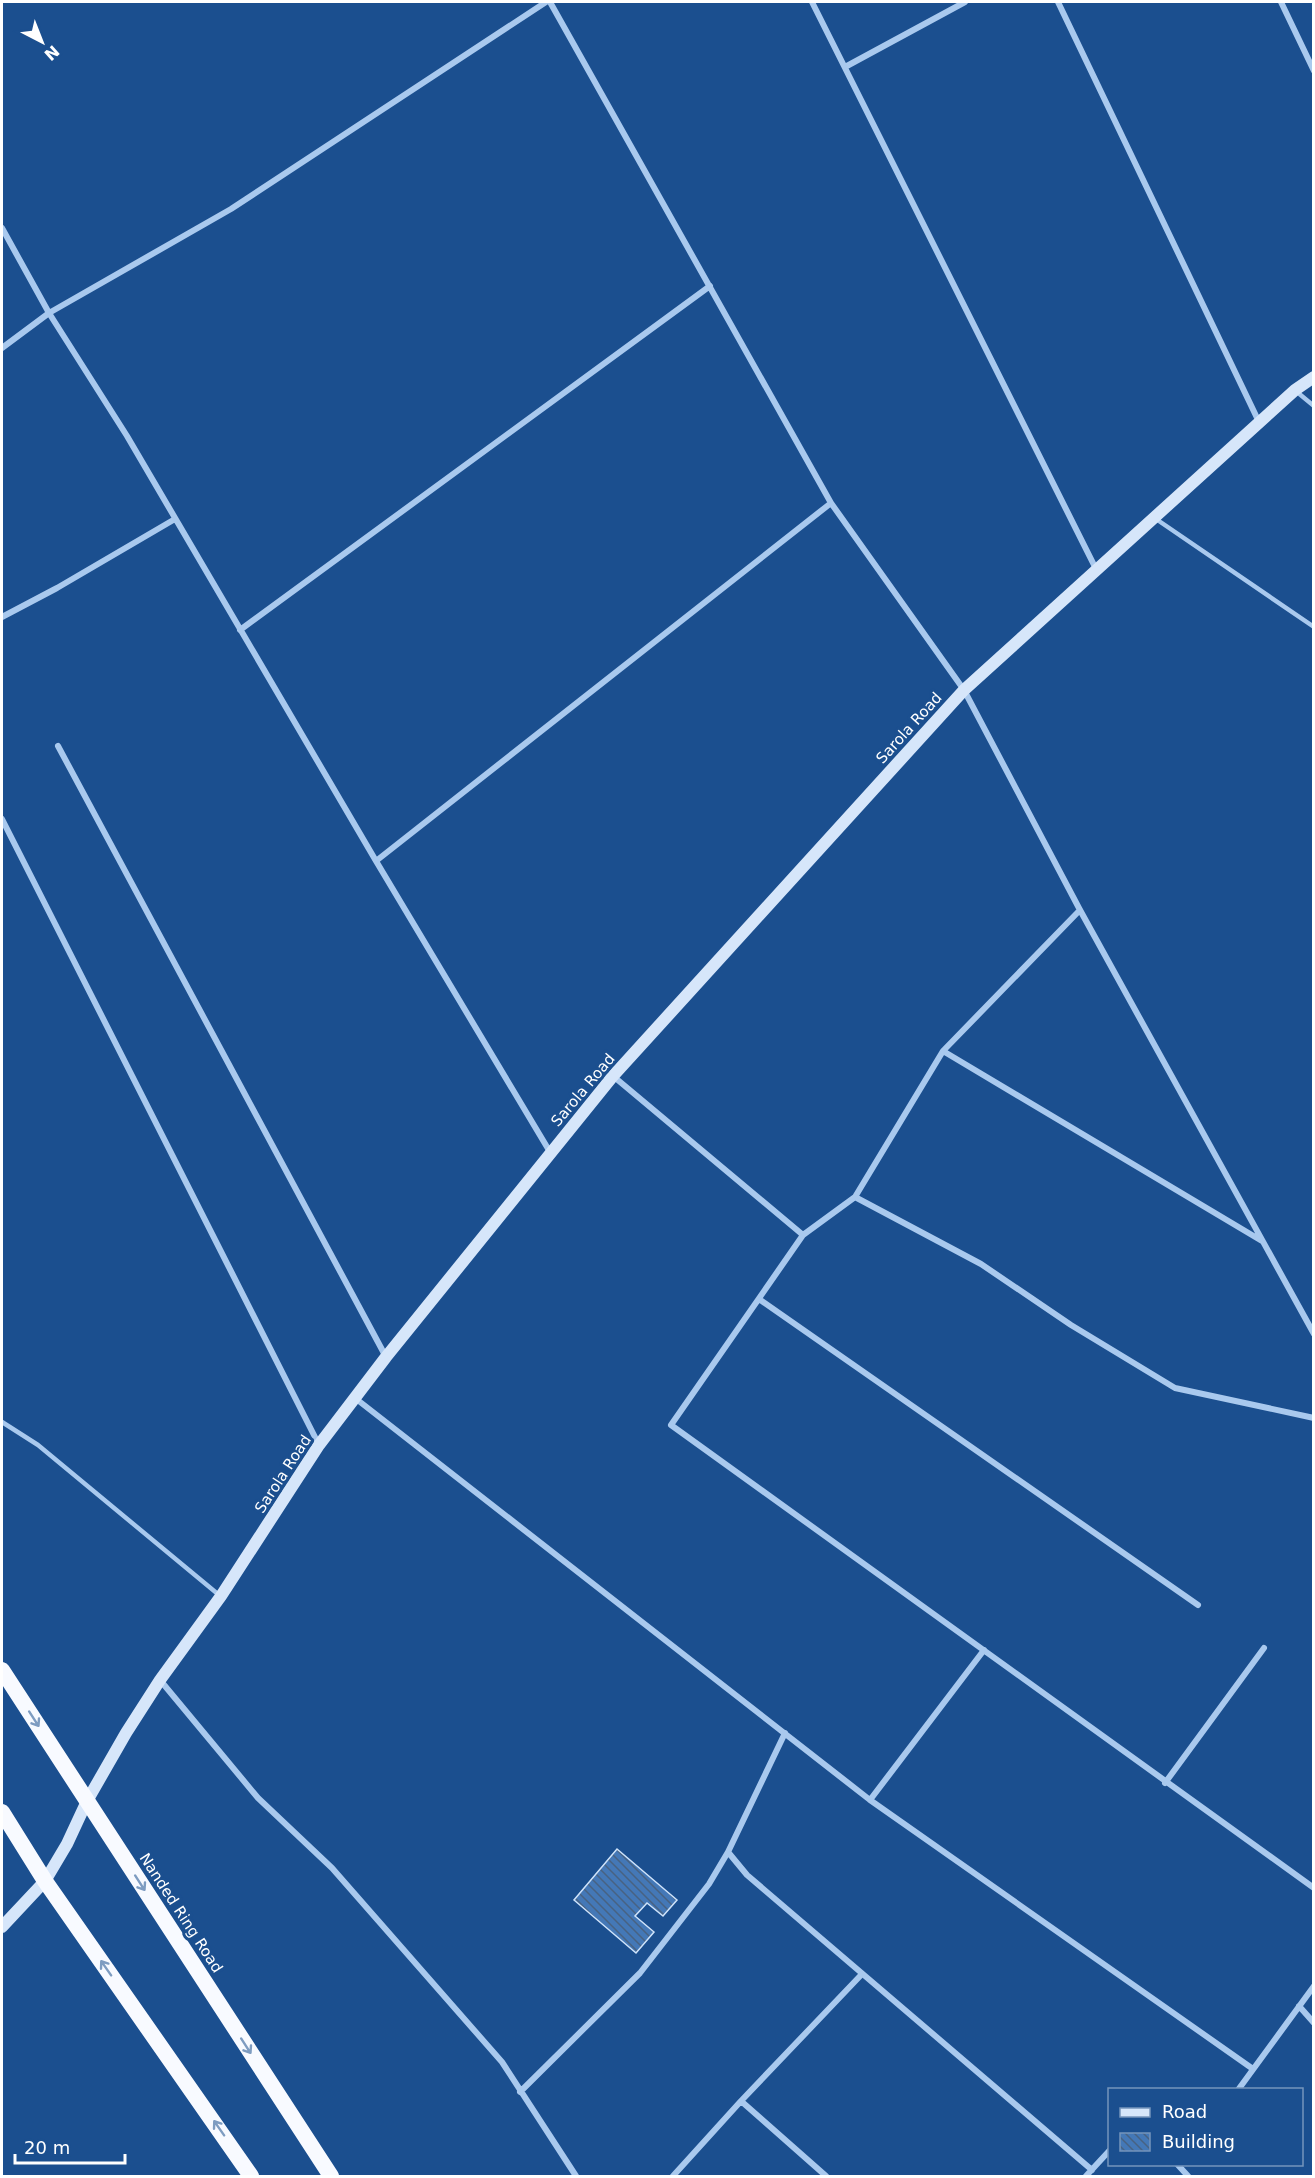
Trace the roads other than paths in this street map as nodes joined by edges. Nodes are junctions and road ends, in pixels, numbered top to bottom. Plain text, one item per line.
1 (548, 2) edge
2 (812, 2) edge
3 (965, 2) edge
4 (1058, 2) edge
5 (1281, 2) edge
6 (845, 67) junction
7 (1314, 71) edge
8 (2, 228) edge
9 (710, 286) junction
10 (49, 313) junction
11 (2, 348) edge
12 (1314, 377) edge
13 (1295, 390) junction
14 (1314, 406) edge
15 (1259, 422) junction
16 (831, 504) junction
17 (1154, 517) junction
18 (175, 519) junction
19 (1096, 570) junction
20 (2, 617) edge
21 (1314, 627) edge
22 (240, 630) junction
23 (964, 690) junction
24 (58, 746) dead end
25 (2, 819) edge
26 (376, 861) junction
27 (1080, 910) junction
28 (943, 1051) junction
29 (613, 1076) junction
30 (550, 1152) junction
31 (855, 1197) junction
32 (803, 1235) junction
33 (1263, 1242) junction
34 (759, 1299) junction
35 (1314, 1334) edge
36 (386, 1357) junction
37 (355, 1398) junction
38 (1314, 1418) edge
39 (2, 1422) edge
40 (319, 1445) junction
41 (221, 1596) junction
42 (1198, 1605) dead end
43 (1264, 1648) dead end
44 (984, 1650) junction
45 (2, 1670) edge
46 (160, 1680) junction
47 (785, 1733) junction
48 (1165, 1783) junction
49 (870, 1800) junction
50 (87, 1801) junction
51 (2, 1812) edge
52 (728, 1852) junction
53 (45, 1881) junction
54 (1314, 1888) edge
55 (2, 1928) edge
56 (862, 1974) junction
57 (1314, 1986) edge
58 (1299, 2006) junction
59 (1314, 2023) edge
60 (1253, 2069) junction
61 (1239, 2088) edge
62 (520, 2092) junction
63 (741, 2101) junction
64 (1108, 2152) edge
65 (1181, 2166) edge
66 (1092, 2170) junction
67 (251, 2176) edge
68 (330, 2176) edge
69 (576, 2176) edge
70 (673, 2176) edge
71 (826, 2176) edge
72 (1086, 2176) edge
73 (1188, 2176) edge

1 - 9 street
1 - 10 street
2 - 6 street
3 - 6 street
4 - 15 street
5 - 7 street
6 - 19 street
8 - 10 street
9 - 16 street
9 - 22 street
10 - 11 street
10 - 18 street
12 - 13 main road, Sarola Road
13 - 14 lane
13 - 15 main road, Sarola Road
15 - 17 main road, Sarola Road
16 - 23 street
16 - 26 street
17 - 19 main road, Sarola Road
17 - 21 lane
18 - 20 street
18 - 22 street
19 - 23 main road, Sarola Road
22 - 26 street
23 - 27 street
23 - 29 main road, Sarola Road
24 - 36 street
25 - 40 street
26 - 30 street
27 - 28 street
27 - 33 street
28 - 31 street
28 - 33 street
29 - 30 main road, Sarola Road
29 - 32 street
30 - 36 main road, Sarola Road
31 - 32 street
31 - 38 street
32 - 34 street
33 - 35 street
34 - 42 street
34 - 44 street
36 - 37 main road, Sarola Road
37 - 40 main road, Sarola Road
37 - 47 street
39 - 41 lane
40 - 41 main road, Sarola Road
41 - 46 main road, Sarola Road
43 - 48 street
44 - 48 street
44 - 49 street
45 -> 50 highway, Nanded Ring Road
46 - 50 main road, Sarola Road
46 - 62 street
47 - 49 street
47 - 52 street
48 - 54 street
49 - 60 street
50 - 53 main road, Sarola Road
50 -> 68 highway, Nanded Ring Road
51 - 53 highway
52 - 56 street
52 - 62 street
53 - 55 main road, Sarola Road
67 -> 53 highway
56 - 63 street
56 - 66 street
57 - 58 street
58 - 59 street
58 - 60 street
60 - 61 street
62 - 69 street
63 - 70 street
63 - 71 street
64 - 66 street
65 - 73 street
66 - 72 street

